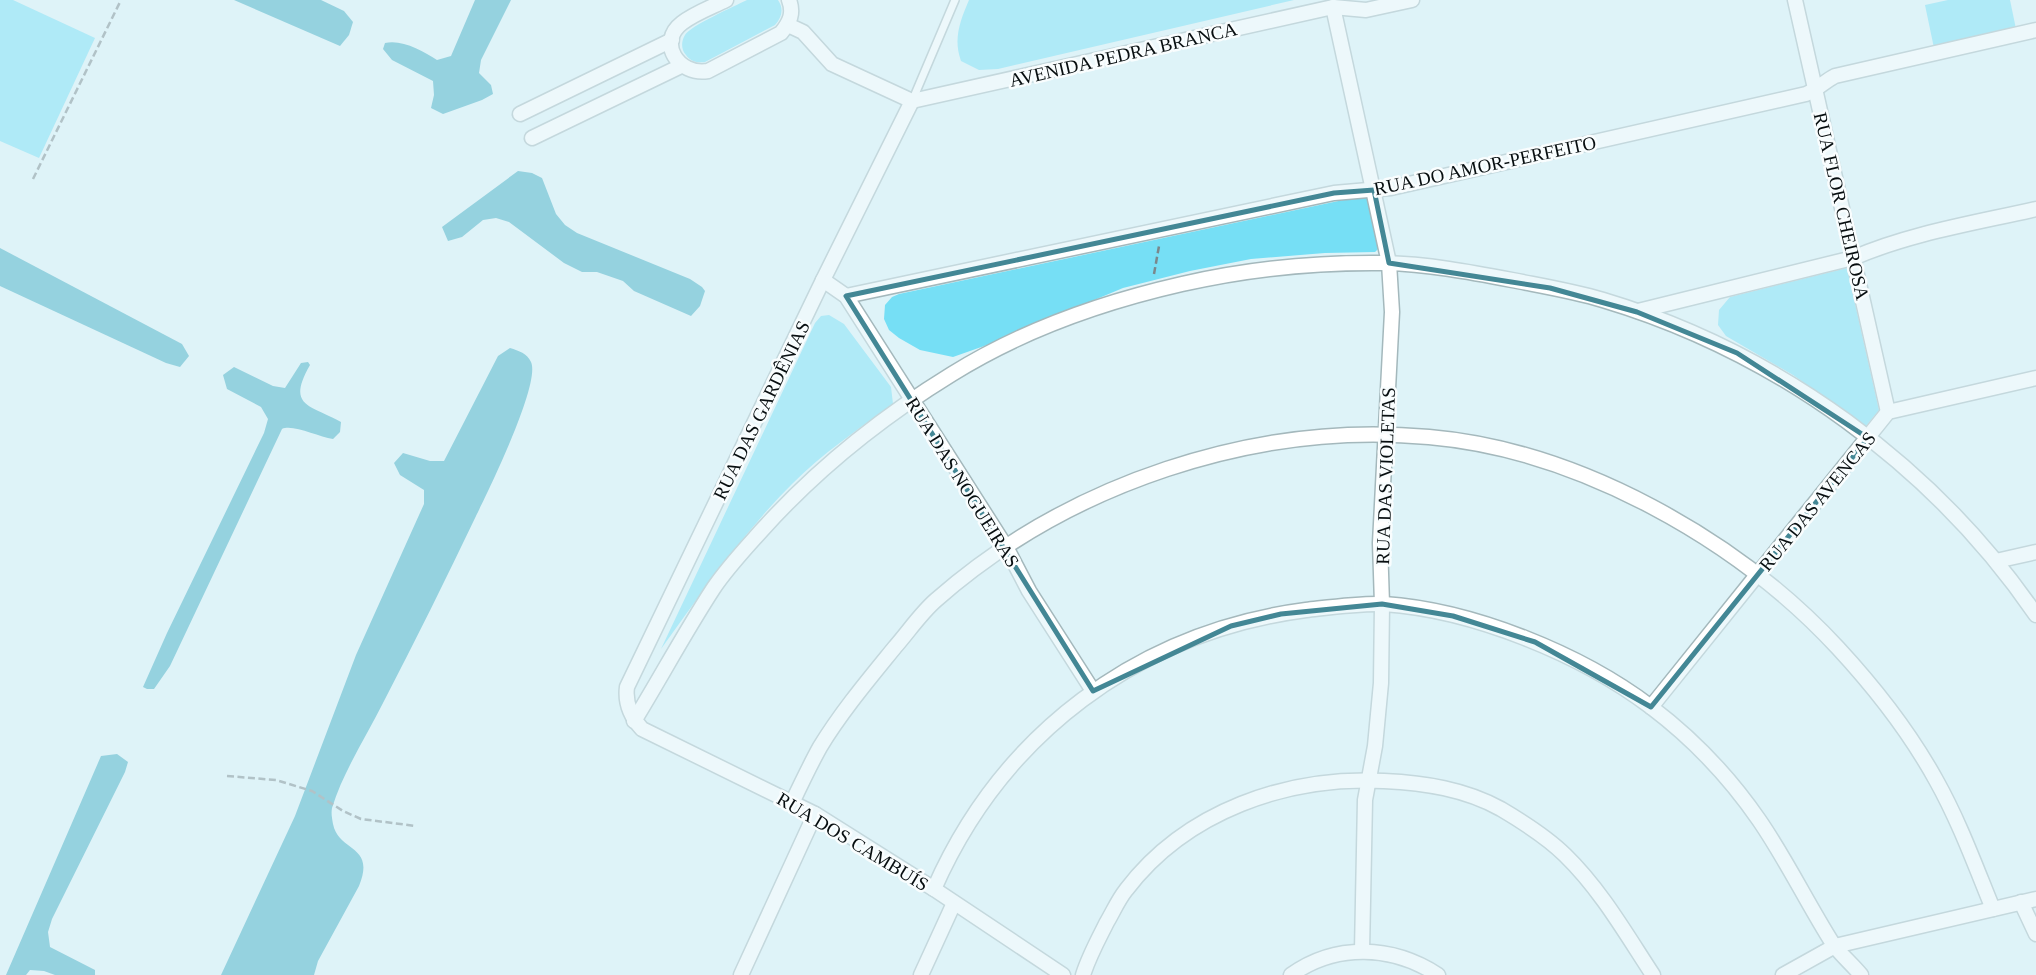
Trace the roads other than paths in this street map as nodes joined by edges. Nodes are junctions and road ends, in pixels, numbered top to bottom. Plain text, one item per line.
1 (726, 0) edge
2 (789, 0) edge
3 (956, 0) edge
4 (1412, 0) edge
5 (1795, 0) edge
6 (1339, 4) edge
7 (788, 25) junction
8 (2036, 30) edge
9 (672, 40) junction
10 (681, 66) junction
11 (1815, 90) junction
12 (912, 101) junction
13 (520, 114) dead end
14 (532, 138) dead end
15 (1374, 190) junction
16 (2036, 209) edge
17 (1853, 258) junction
18 (1389, 263) junction
19 (823, 280) junction
20 (846, 296) junction
21 (1637, 312) junction
22 (2036, 379) edge
23 (913, 399) junction
24 (1888, 412) junction
25 (1385, 435) junction
26 (1868, 438) junction
27 (1006, 547) junction
28 (2036, 552) edge
29 (1996, 561) junction
30 (1757, 575) junction
31 (1382, 604) junction
32 (2036, 615) edge
33 (1093, 691) junction
34 (1651, 707) junction
35 (634, 721) junction
36 (1368, 780) junction
37 (792, 803) junction
38 (814, 814) junction
39 (934, 889) junction
40 (2036, 899) edge
41 (2021, 902) junction
42 (954, 903) junction
43 (1993, 909) junction
44 (2036, 934) edge
45 (1835, 946) junction
46 (1362, 951) junction
47 (741, 975) edge
48 (921, 975) edge
49 (1063, 975) edge
50 (1083, 975) edge
51 (1291, 975) edge
52 (1438, 975) edge
53 (1653, 975) edge
54 (1783, 975) edge
55 (1861, 975) edge

1 - 9 street
2 - 7 street
3 - 12 lane
4 - 6 street, AVENIDA PEDRA BRANCA
5 - 11 street, RUA FLOR CHEIROSA
6 - 12 street, AVENIDA PEDRA BRANCA
6 - 15 street, RUA DAS VIOLETAS
7 - 10 street
7 - 12 street
8 - 11 street, RUA DO AMOR-PERFEITO
9 - 10 street
9 - 13 street
10 - 14 street
11 - 15 street, RUA DO AMOR-PERFEITO
11 - 17 street, RUA FLOR CHEIROSA
12 - 19 street, RUA DAS GARDÊNIAS
15 - 18 street, RUA DAS VIOLETAS
15 - 20 street, RUA DO AMOR-PERFEITO
16 - 17 street
17 - 21 street
17 - 24 street, RUA FLOR CHEIROSA
18 - 21 street
18 - 23 street
18 - 25 street, RUA DAS VIOLETAS
19 - 20 street, RUA DAS NOGUEIRAS
19 - 35 street, RUA DAS GARDÊNIAS
20 - 23 street, RUA DAS NOGUEIRAS
21 - 26 street
22 - 24 street, RUA DAS AVENCAS
23 - 27 street, RUA DAS NOGUEIRAS
23 - 35 street
24 - 26 street, RUA DAS AVENCAS
25 - 27 street
25 - 30 street
25 - 31 street, RUA DAS VIOLETAS
26 - 29 street
26 - 30 street, RUA DAS AVENCAS
27 - 33 street, RUA DAS NOGUEIRAS
27 - 37 street
28 - 29 street
29 - 32 street
30 - 34 street, RUA DAS AVENCAS
30 - 43 street
31 - 33 street
31 - 34 street
31 - 36 street, RUA DAS VIOLETAS
33 - 39 street
34 - 45 street
35 - 37 street, RUA DOS CAMBUÍS
36 - 46 street, RUA DAS VIOLETAS
36 - 50 street
36 - 53 street
37 - 38 street, RUA DOS CAMBUÍS
38 - 39 street, RUA DOS CAMBUÍS
38 - 47 street
39 - 42 street, RUA DOS CAMBUÍS
40 - 41 street
41 - 43 street
41 - 44 street
42 - 48 street
42 - 49 street, RUA DOS CAMBUÍS
43 - 45 street
45 - 54 street
45 - 55 street
46 - 51 street
46 - 52 street

